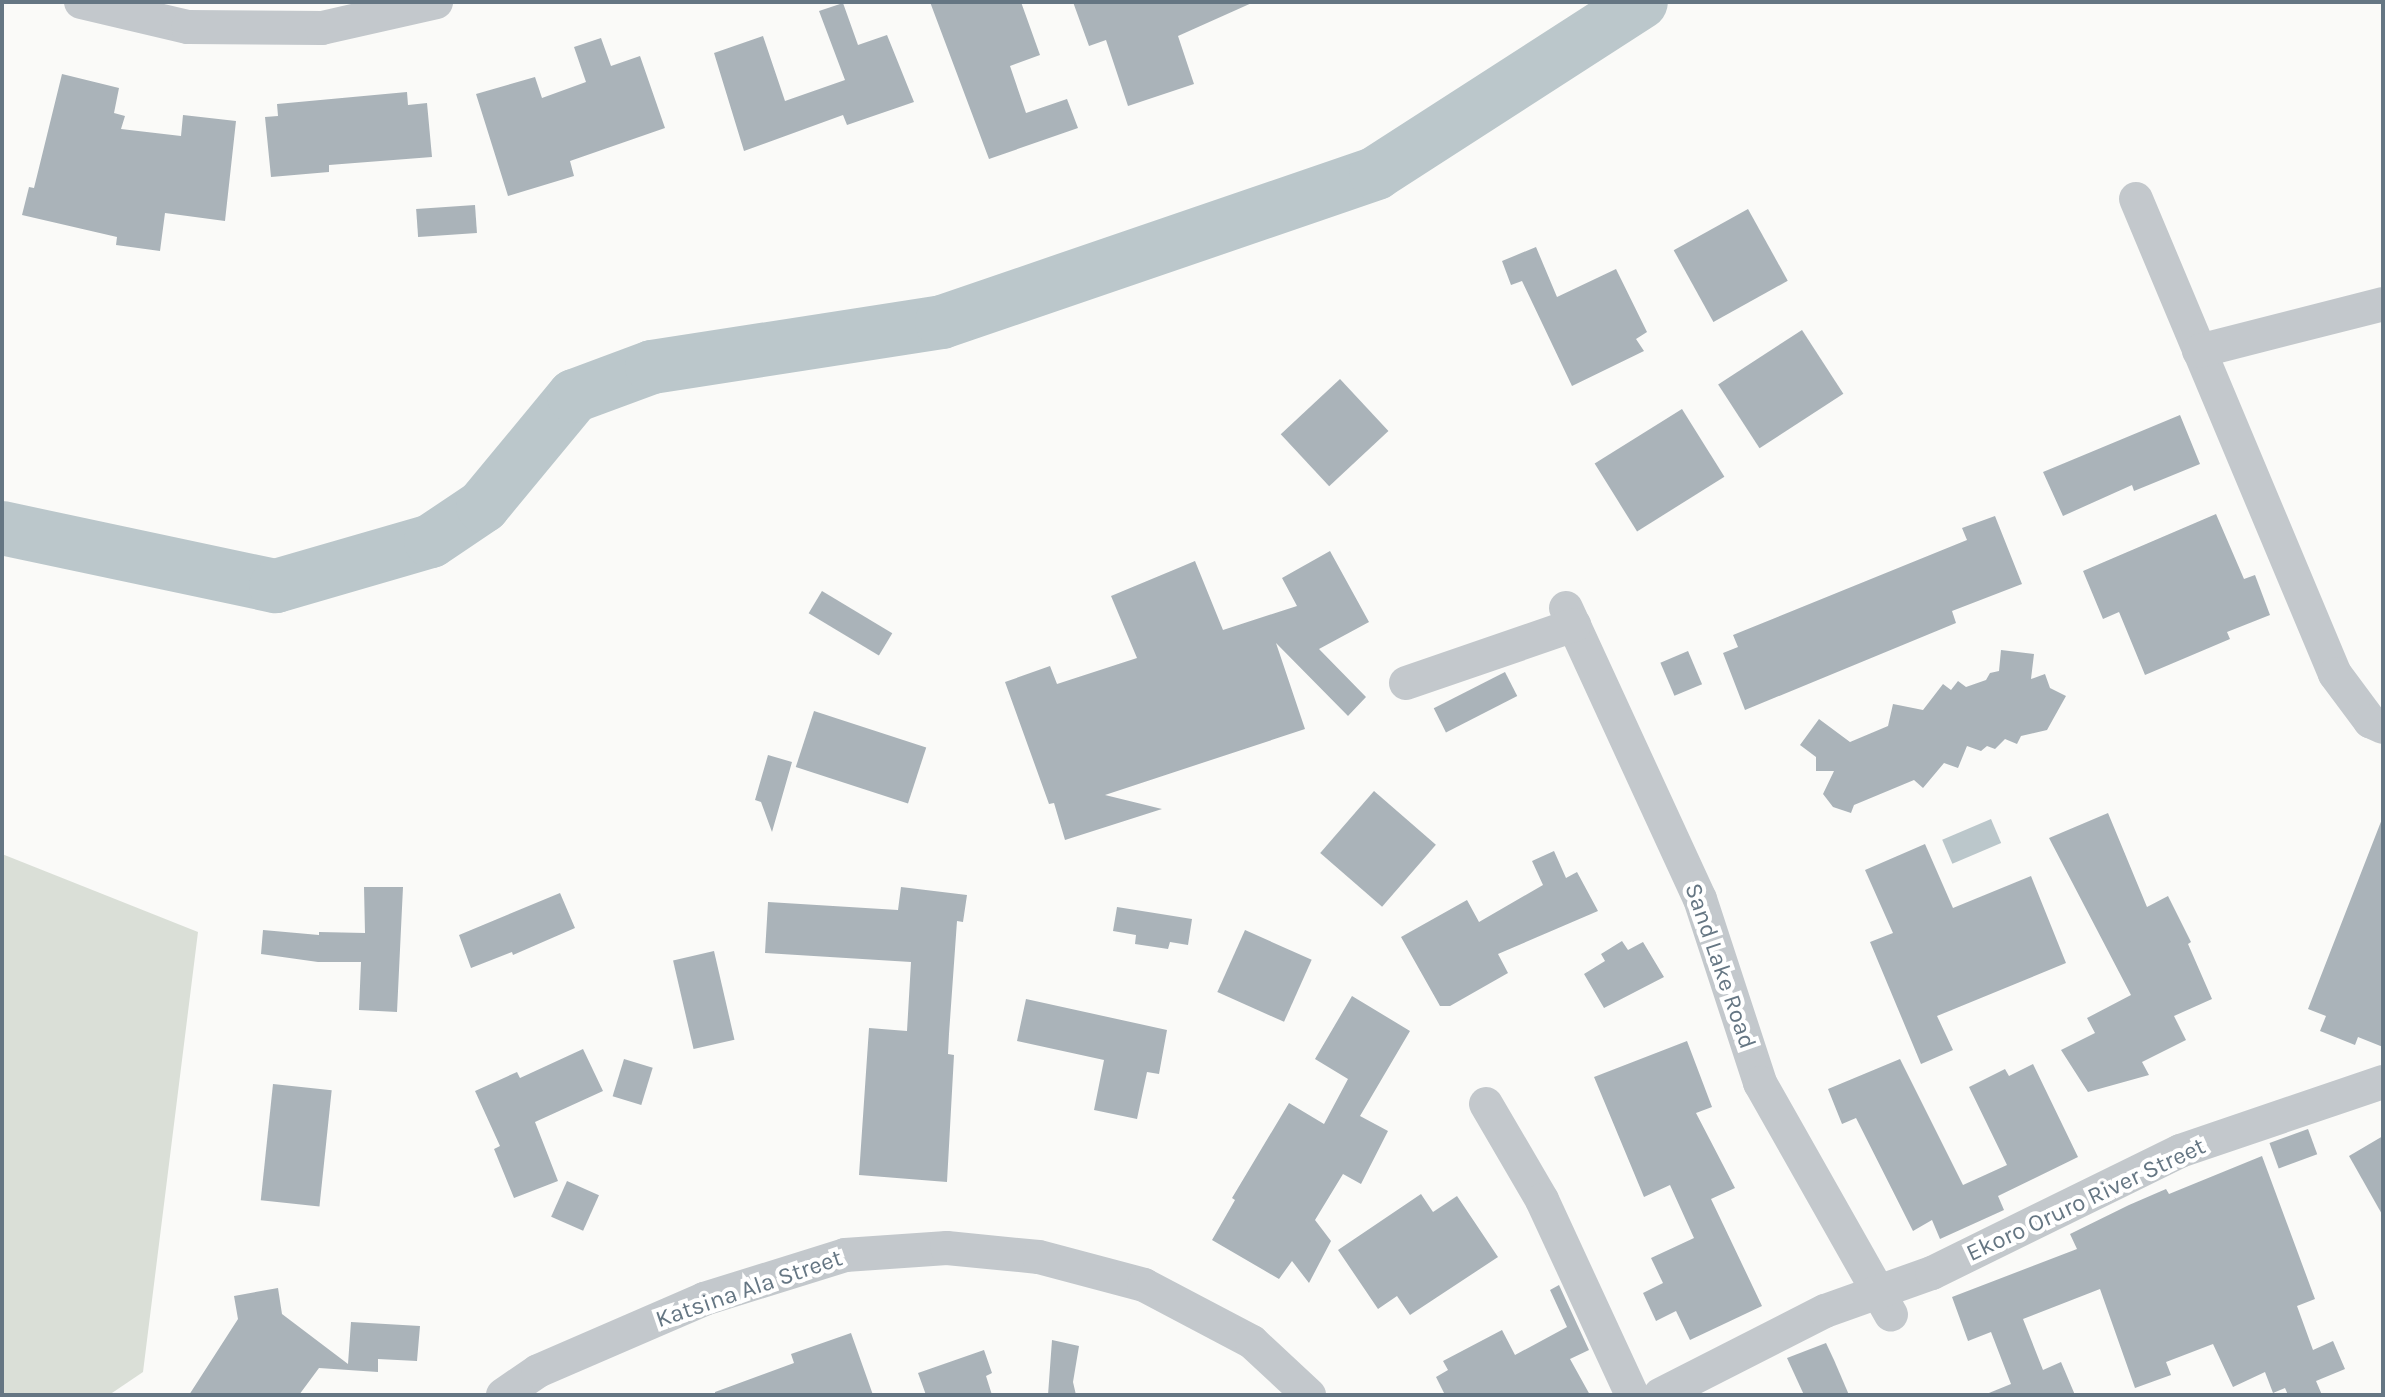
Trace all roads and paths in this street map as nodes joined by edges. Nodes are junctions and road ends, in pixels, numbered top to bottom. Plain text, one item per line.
1 (81, 2) edge
2 (436, 2) edge
3 (2136, 199) dead end
4 (2383, 304) edge
5 (2199, 351) junction
6 (1406, 683) dead end
7 (2383, 727) edge
8 (2383, 1082) edge
9 (1486, 1104) dead end
10 (1886, 1303) junction
11 (546, 1383) edge
12 (503, 1395) edge
13 (1309, 1395) edge
14 (1632, 1395) edge
15 (1660, 1395) edge

1 - 2 street
3 - 5 street
4 - 5 street
5 - 7 street
6 - 10 street, Sand Lake Road
8 - 10 street, Ekoro Oruro River Street
9 - 14 street
10 - 15 street, Ekoro Oruro River Street
11 - 12 street, Katsina Ala Street
11 - 13 street, Katsina Ala Street

